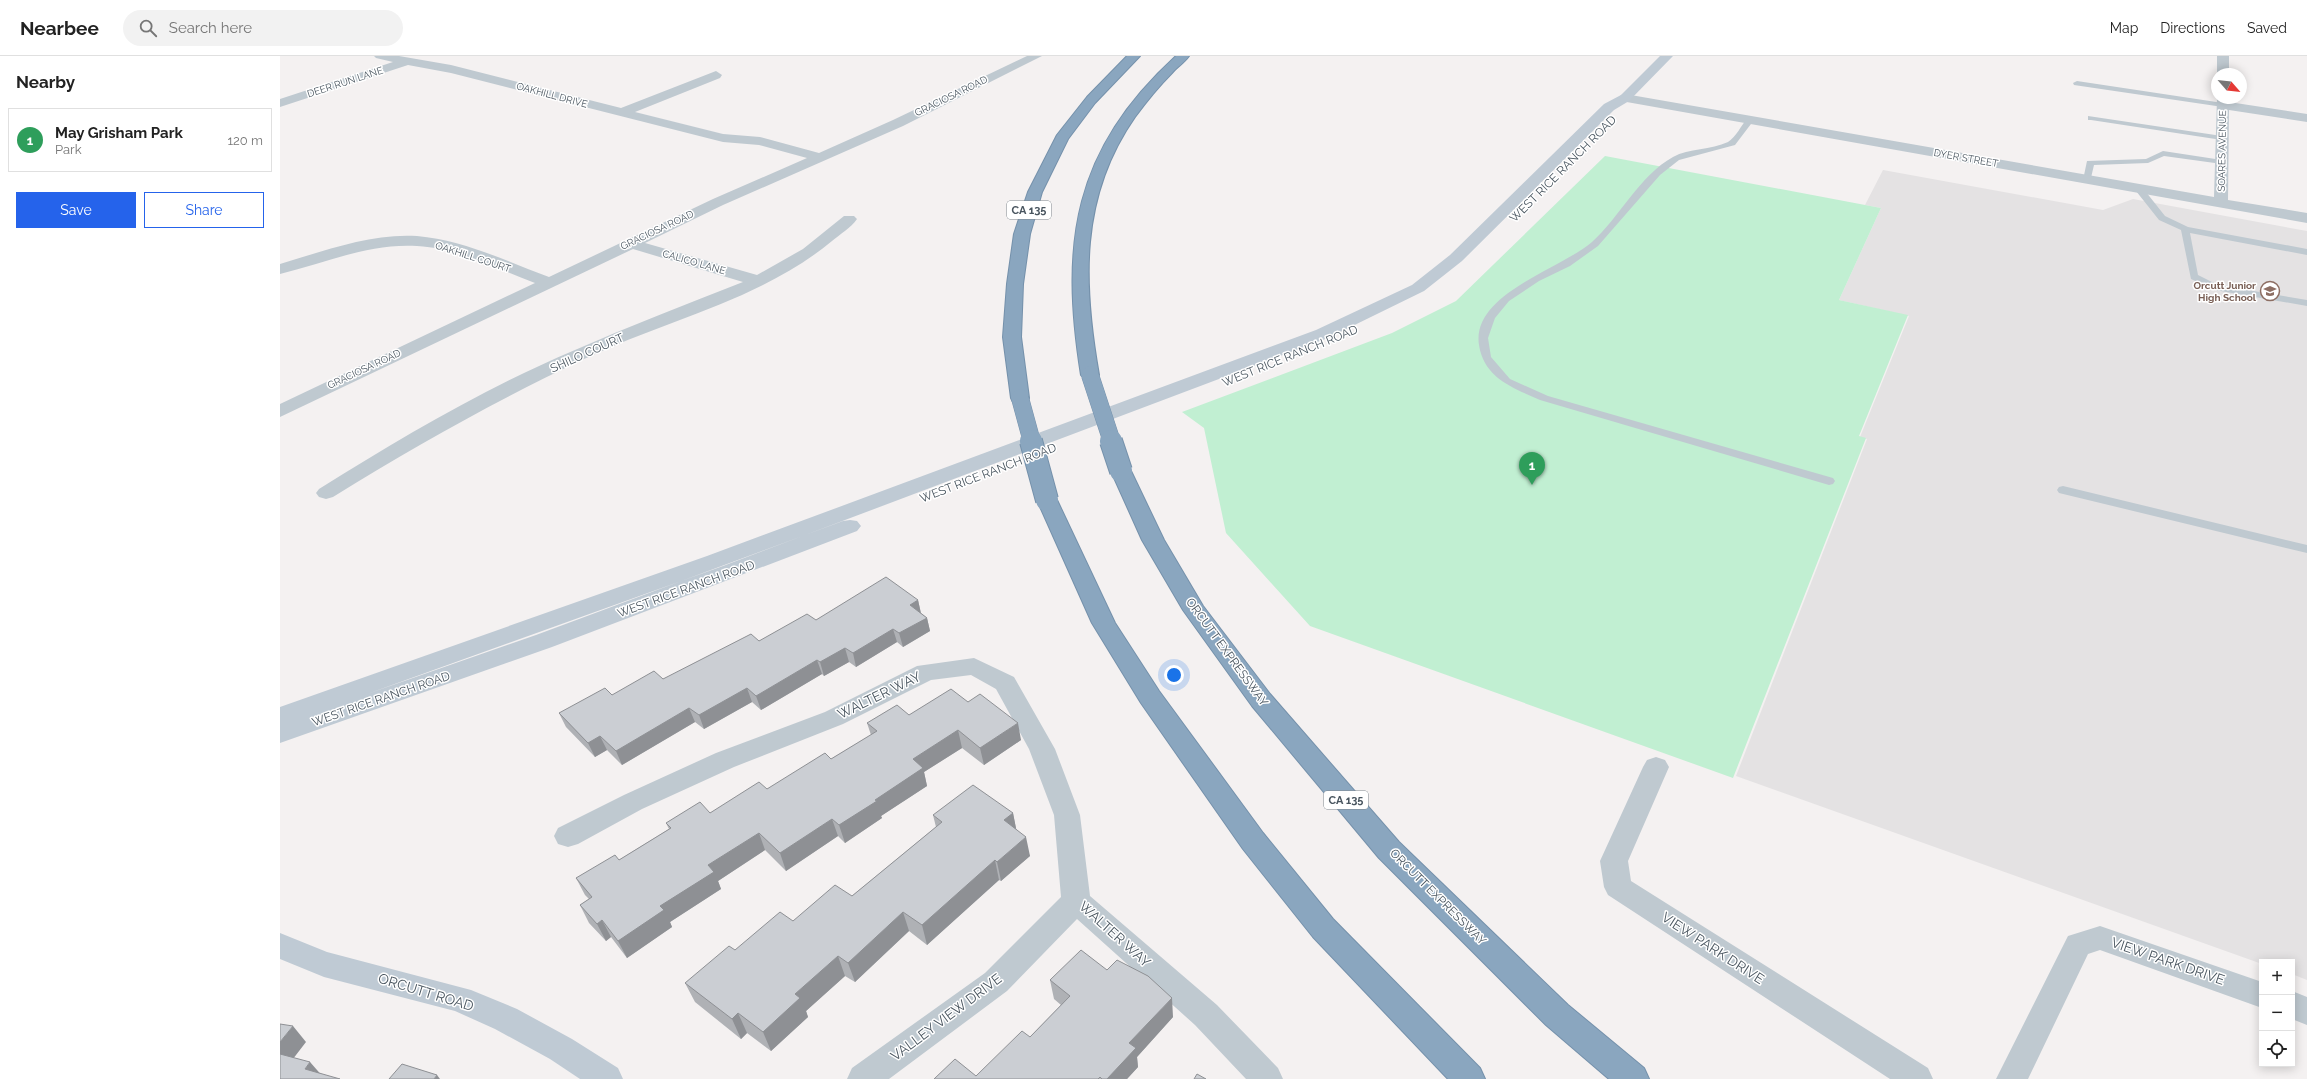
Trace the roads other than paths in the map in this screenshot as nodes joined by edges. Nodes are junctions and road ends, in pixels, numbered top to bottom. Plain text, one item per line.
1 (380, 56) edge
2 (1036, 56) edge
3 (1134, 56) edge
4 (1184, 56) edge
5 (1667, 56) edge
6 (2223, 56) edge
7 (410, 60) junction
8 (2223, 68) edge
9 (716, 75) dead end
10 (2077, 83) dead end
11 (1625, 98) junction
12 (2211, 100) edge
13 (280, 103) edge
14 (2223, 104) edge
15 (2238, 104) edge
16 (621, 113) junction
17 (2092, 118) dead end
18 (2307, 118) edge
19 (1750, 120) junction
20 (722, 138) junction
21 (2222, 138) junction
22 (820, 157) junction
23 (2222, 162) junction
24 (804, 164) junction
25 (2087, 180) junction
26 (2139, 189) junction
27 (2221, 203) junction
28 (2307, 218) edge
29 (849, 219) dead end
30 (2185, 229) junction
31 (630, 243) junction
32 (2307, 252) edge
33 (280, 269) edge
34 (759, 281) junction
35 (548, 282) junction
36 (2307, 303) edge
37 (280, 411) edge
38 (1829, 481) dead end
39 (2063, 490) dead end
40 (326, 493) dead end
41 (2307, 549) edge
42 (280, 716) edge
43 (280, 734) edge
44 (1656, 767) dead end
45 (568, 836) dead end
46 (1076, 901) junction
47 (280, 946) edge
48 (2259, 993) edge
49 (2295, 1006) edge
50 (2307, 1011) edge
51 (607, 1079) edge
52 (863, 1079) edge
53 (1267, 1079) edge
54 (1469, 1079) edge
55 (1632, 1079) edge
56 (1917, 1079) edge
57 (2012, 1079) edge

1 - 7 street, OAKHILL DRIVE
2 - 22 street, GRACIOSA ROAD
3 - 54 highway, CA 135, bridge
4 - 55 highway, ORCUTT EXPRESSWAY / CA 135, bridge
5 - 11 main road, WEST RICE RANCH ROAD
6 - 8 street
7 - 13 street, DEER RUN LANE
7 - 16 street, OAKHILL DRIVE
9 - 16 street
10 - 12 lane
11 - 19 street, DYER STREET
11 - 42 main road, WEST RICE RANCH ROAD
11 - 43 main road, WEST RICE RANCH ROAD
14 - 21 street, SOARES AVENUE
15 - 18 street
16 - 20 street, OAKHILL DRIVE
17 - 21 lane
19 - 25 street, DYER STREET
19 - 38 lane
20 - 22 street, OAKHILL DRIVE
20 - 24 street, OAKHILL DRIVE
21 - 23 street, SOARES AVENUE
22 - 24 street, GRACIOSA ROAD
23 - 25 lane
23 - 27 street, SOARES AVENUE
24 - 31 street, GRACIOSA ROAD
25 - 26 street, DYER STREET
26 - 27 street, DYER STREET
26 - 30 lane
27 - 28 street, DYER STREET
29 - 34 street, SHILO COURT
30 - 32 lane
30 - 36 lane
31 - 34 street, CALICO LANE
31 - 35 street, GRACIOSA ROAD
33 - 35 street, OAKHILL COURT
34 - 40 street, SHILO COURT
35 - 37 street, GRACIOSA ROAD
39 - 41 lane
44 - 56 street, VIEW PARK DRIVE
45 - 46 street, WALTER WAY
46 - 52 street, VALLEY VIEW DRIVE
46 - 53 street, WALTER WAY
47 - 51 main road, ORCUTT ROAD
48 - 57 street, VIEW PARK DRIVE
49 - 50 street

